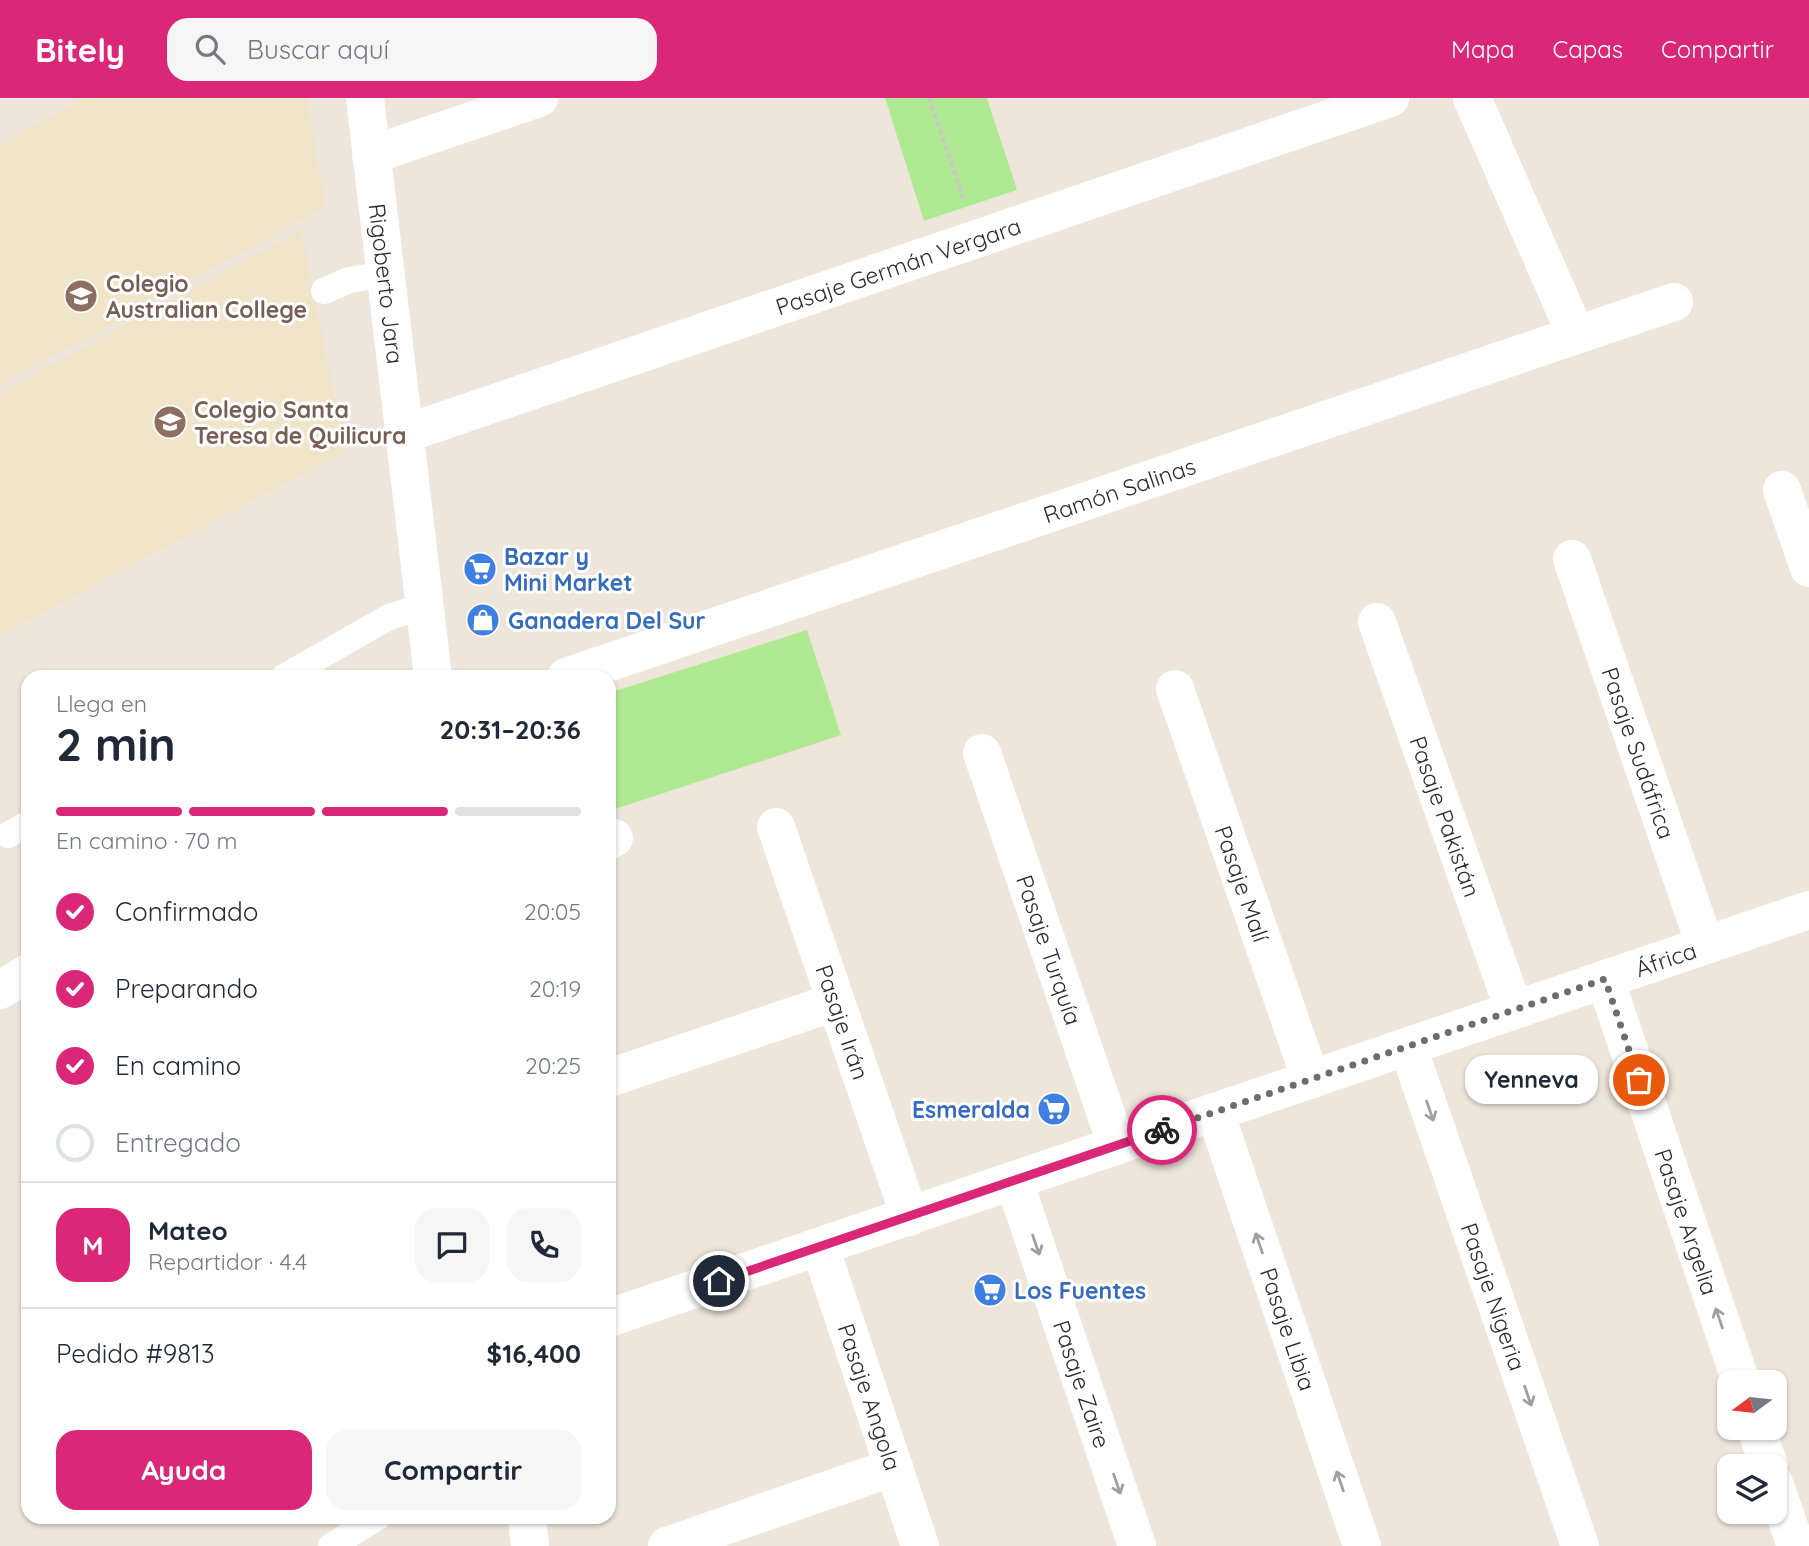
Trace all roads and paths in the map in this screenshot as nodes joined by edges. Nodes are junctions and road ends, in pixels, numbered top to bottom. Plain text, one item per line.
1 (365, 98) edge
2 (538, 98) edge
3 (929, 98) edge
4 (1390, 98) edge
5 (1472, 98) edge
6 (371, 155) junction
7 (977, 239) junction
8 (386, 274) junction
9 (324, 291) dead end
10 (1674, 302) dead end
11 (1576, 335) junction
12 (404, 434) junction
13 (1782, 490) dead end
14 (1572, 559) dead end
15 (1809, 568) edge
16 (425, 606) junction
17 (1377, 622) dead end
18 (296, 670) edge
19 (432, 670) edge
20 (587, 670) edge
21 (1175, 689) dead end
22 (982, 754) dead end
23 (776, 827) dead end
24 (1808, 912) edge
25 (1705, 945) junction
26 (21, 977) edge
27 (1605, 979) junction
28 (0, 990) edge
29 (835, 1002) junction
30 (1514, 1010) junction
31 (1408, 1047) junction
32 (616, 1076) edge
33 (1311, 1080) junction
34 (1215, 1112) junction
35 (1116, 1146) junction
36 (1014, 1181) junction
37 (909, 1217) junction
38 (820, 1247) junction
39 (616, 1316) edge
40 (1737, 1370) edge
41 (894, 1467) junction
42 (1787, 1520) edge
43 (367, 1524) edge
44 (528, 1524) edge
45 (331, 1546) edge
46 (530, 1546) edge
47 (667, 1546) edge
48 (920, 1546) edge
49 (1138, 1546) edge
50 (1362, 1546) edge
51 (1580, 1546) edge
52 (1796, 1546) edge

1 - 6 street, Rigoberto Jara
2 - 6 street
3 - 7 path
4 - 7 street, Pasaje Germán Vergara
5 - 11 street
6 - 8 street, Rigoberto Jara
7 - 12 street, Pasaje Germán Vergara
8 - 9 lane
8 - 12 street, Rigoberto Jara
10 - 11 street, Ramón Salinas
11 - 20 street, Ramón Salinas
12 - 16 street, Rigoberto Jara
13 - 15 street
14 - 25 street, Pasaje Sudáfrica
16 - 18 lane
16 - 19 street, Rigoberto Jara
17 - 30 street, Pasaje Pakistán
21 - 33 street, Pasaje Malí
22 - 35 street, Pasaje Turquía
23 - 29 street, Pasaje Irán
24 - 25 street, África
25 - 27 street, África
26 - 28 street
27 - 30 street, África
40 -> 27 street, Pasaje Argelia
29 - 32 street
29 - 37 street, Pasaje Irán
30 - 31 street, África
31 - 33 street, África
31 -> 51 street, Pasaje Nigeria
33 - 34 street, África
34 - 35 street, África
50 -> 34 street, Pasaje Libia
35 - 36 street, África
36 - 37 street, África
36 -> 49 street, Pasaje Zaire
37 - 38 street, África
38 - 39 street, África
38 - 41 street, Pasaje Angola
41 - 47 street
41 - 48 street, Pasaje Angola
42 - 52 street
43 - 45 lane
44 - 46 street

